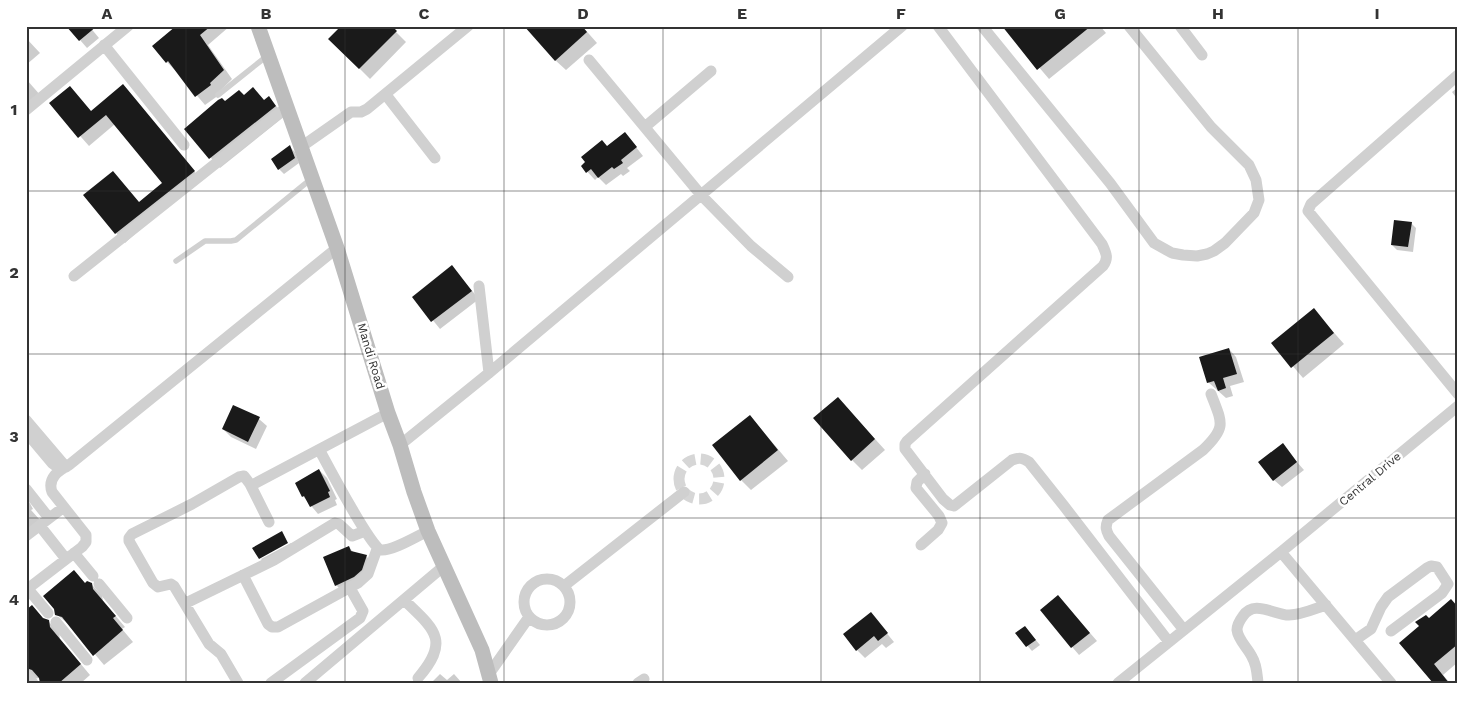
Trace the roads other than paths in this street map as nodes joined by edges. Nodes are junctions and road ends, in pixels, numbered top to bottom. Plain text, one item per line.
1 (128, 26) edge
2 (258, 26) edge
3 (468, 26) edge
4 (902, 26) edge
5 (938, 26) edge
6 (982, 26) edge
7 (1130, 26) edge
8 (1180, 26) edge
9 (104, 45) junction
10 (268, 54) junction
11 (1202, 55) dead end
12 (589, 60) dead end
13 (711, 71) dead end
14 (1458, 75) edge
15 (386, 95) junction
16 (218, 96) dead end
17 (287, 106) junction
18 (26, 110) edge
19 (646, 126) junction
20 (184, 145) dead end
21 (302, 147) junction
22 (435, 158) dead end
23 (312, 178) junction
24 (702, 195) junction
25 (337, 248) junction
26 (176, 261) dead end
27 (74, 276) dead end
28 (788, 277) dead end
29 (479, 286) dead end
30 (490, 373) junction
31 (1211, 394) dead end
32 (1458, 394) edge
33 (1458, 406) edge
34 (388, 413) junction
35 (26, 420) edge
36 (26, 432) edge
37 (400, 446) junction
38 (320, 451) junction
39 (63, 468) junction
40 (925, 474) junction
41 (250, 484) junction
42 (26, 489) edge
43 (684, 492) dead end
44 (64, 507) junction
45 (45, 522) junction
46 (270, 522) dead end
47 (365, 531) junction
48 (428, 531) junction
49 (26, 536) edge
50 (921, 545) dead end
51 (377, 549) junction
52 (1281, 552) junction
53 (70, 556) junction
54 (444, 566) junction
55 (243, 575) junction
56 (564, 586) junction
57 (350, 588) junction
58 (27, 589) edge
59 (404, 600) junction
60 (186, 603) junction
61 (1326, 605) junction
62 (48, 613) dead end
63 (529, 617) junction
64 (127, 618) dead end
65 (56, 622) dead end
66 (1184, 630) junction
67 (1391, 631) dead end
68 (1355, 640) junction
69 (1169, 642) junction
70 (87, 660) dead end
71 (26, 675) edge
72 (418, 678) dead end
73 (490, 678) edge
74 (33, 683) edge
75 (238, 683) edge
76 (272, 683) edge
77 (305, 683) edge
78 (1118, 683) edge
79 (1258, 683) edge
80 (1391, 683) edge

1 - 9 street
2 - 10 street, Mandi Road
3 - 15 street
4 - 24 street
5 - 40 street
6 - 7 street
8 - 11 street
9 - 18 street
9 - 20 street
10 - 16 lane
10 - 17 street, Mandi Road
12 - 19 street
13 - 19 street
14 - 32 street
15 - 21 street
15 - 22 street
17 - 21 street, Mandi Road
17 - 27 street
19 - 24 street
21 - 23 street, Mandi Road
23 - 25 street, Mandi Road
23 - 26 lane
24 - 28 street
24 - 30 street
25 - 34 street, Mandi Road
25 - 39 street
29 - 30 street
30 - 37 street
31 - 66 street
33 - 52 street, Central Drive
34 - 37 street, Mandi Road
34 - 38 street
35 - 39 street
36 - 39 street
37 - 48 street, Mandi Road
38 - 41 street
38 - 47 street
39 - 44 street
40 - 50 street
40 - 69 street
41 - 46 street
41 - 60 street
42 - 45 street
43 - 56 street
44 - 45 street
44 - 53 street
45 - 49 street
45 - 53 street
47 - 51 street
47 - 55 street
48 - 51 street
48 - 54 street, Mandi Road
51 - 57 street
52 - 61 street
52 - 66 street, Central Drive
53 - 58 street
53 - 64 street
54 - 59 street
54 - 73 street, Mandi Road
55 - 57 street
55 - 60 street
56 - 63 street
56 - 63 street
57 - 76 street
58 - 62 street
59 - 72 street
59 - 77 street
60 - 75 street
61 - 68 street
61 - 79 street
63 - 73 street
65 - 70 street
66 - 69 street, Central Drive
67 - 68 street
68 - 80 street
69 - 78 street, Central Drive
71 - 74 street

